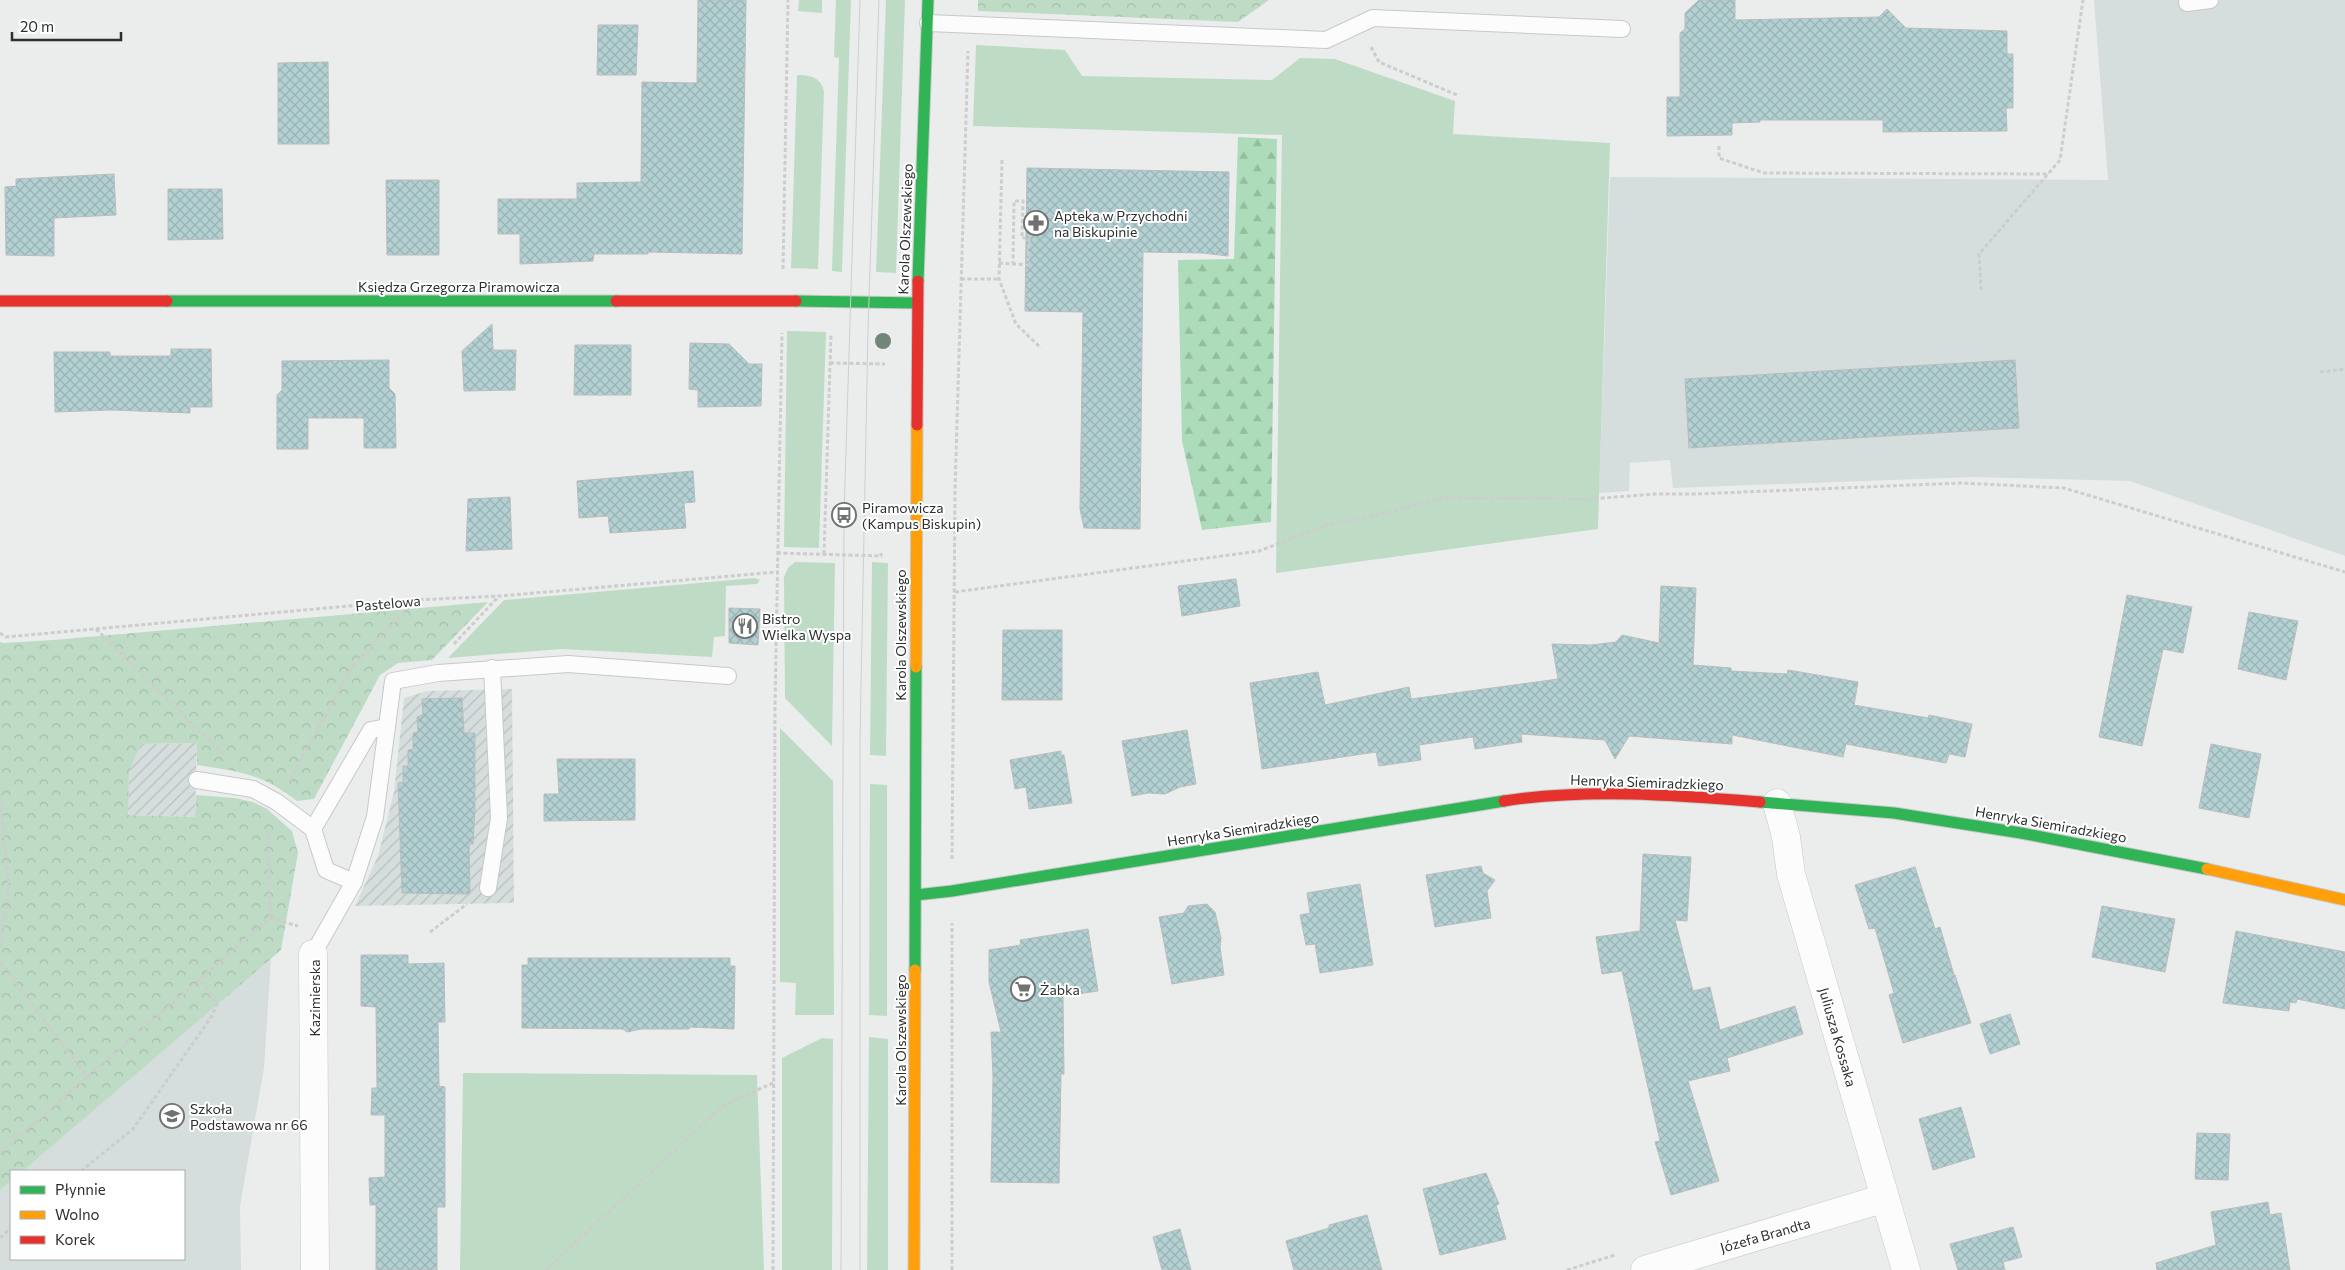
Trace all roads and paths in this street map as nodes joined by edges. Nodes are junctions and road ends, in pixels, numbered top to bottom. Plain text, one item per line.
1 (928, 0) edge
2 (2083, 0) edge
3 (2210, 0) edge
4 (2187, 3) dead end
5 (928, 23) junction
6 (969, 25) junction
7 (1358, 25) junction
8 (1622, 29) dead end
9 (1457, 95) dead end
10 (1719, 146) dead end
11 (1002, 160) dead end
12 (2048, 174) junction
13 (999, 263) junction
14 (1013, 264) junction
15 (961, 279) junction
16 (999, 279) junction
17 (1981, 290) dead end
18 (0, 301) edge
19 (917, 303) junction
20 (832, 333) dead end
21 (1041, 348) dead end
22 (830, 363) junction
23 (886, 364) junction
24 (894, 364) dead end
25 (2345, 369) edge
26 (2320, 372) dead end
27 (886, 374) dead end
28 (882, 546) dead end
29 (824, 554) junction
30 (777, 572) junction
31 (2345, 572) edge
32 (955, 592) junction
33 (500, 596) junction
34 (415, 600) junction
35 (96, 629) junction
36 (0, 633) edge
37 (492, 668) junction
38 (438, 673) junction
39 (728, 676) dead end
40 (387, 727) junction
41 (197, 780) dead end
42 (253, 788) junction
43 (0, 795) edge
44 (277, 802) junction
45 (1777, 803) junction
46 (313, 829) junction
47 (952, 860) dead end
48 (354, 882) junction
49 (488, 888) joint
50 (916, 895) junction
51 (2345, 900) edge
52 (952, 914) dead end
53 (430, 932) dead end
54 (0, 948) edge
55 (314, 954) joint
56 (0, 962) edge
57 (200, 978) junction
58 (88, 1078) junction
59 (774, 1083) junction
60 (0, 1153) edge
61 (82, 1170) edge
62 (1885, 1198) junction
63 (10, 1229) edge
64 (0, 1238) edge
65 (316, 1270) edge
66 (546, 1270) edge
67 (773, 1270) edge
68 (914, 1270) edge
69 (952, 1270) edge
70 (1645, 1270) edge
71 (1906, 1270) edge

1 - 5 street, Karola Olszewskiego
2 - 12 path
3 - 4 lane
5 - 6 lane
5 - 19 street, Karola Olszewskiego
6 - 7 lane
6 - 15 path
7 - 8 lane
7 - 9 path
10 - 12 path
11 - 13 path
12 - 17 path
13 - 14 path
13 - 16 path
14 - 14 path
15 - 16 path
15 - 32 path
16 - 21 path
18 - 19 street, Księdza Grzegorza Piramowicza
19 - 50 street, Karola Olszewskiego
20 - 22 path
22 - 23 path
22 - 29 path
23 - 24 path
23 - 27 path
25 - 26 path
28 - 29 path
29 - 30 path
30 - 33 path, Pastelowa
30 - 59 path
31 - 32 path
32 - 47 path
33 - 34 path, Pastelowa
33 - 38 path
34 - 35 path, Pastelowa
34 - 44 path
35 - 36 path, Pastelowa
35 - 42 path
37 - 38 lane
37 - 39 lane
37 - 49 lane
38 - 40 lane, Kazimierska
40 - 46 lane
40 - 48 lane, Kazimierska
41 - 42 lane
42 - 44 lane
43 - 54 path
44 - 46 lane
44 - 57 path
45 - 50 street, Henryka Siemiradzkiego
45 - 51 street, Henryka Siemiradzkiego
45 - 62 street, Juliusza Kossaka
46 - 48 lane
48 - 55 lane, Kazimierska
49 - 53 path
50 - 68 street, Karola Olszewskiego
52 - 69 path
55 - 65 street, Kazimierska
56 - 58 path
57 - 58 path
57 - 61 path
58 - 60 path
59 - 66 path
59 - 67 path
62 - 70 street, Józefa Brandta
62 - 71 street, Juliusza Kossaka
63 - 64 path

